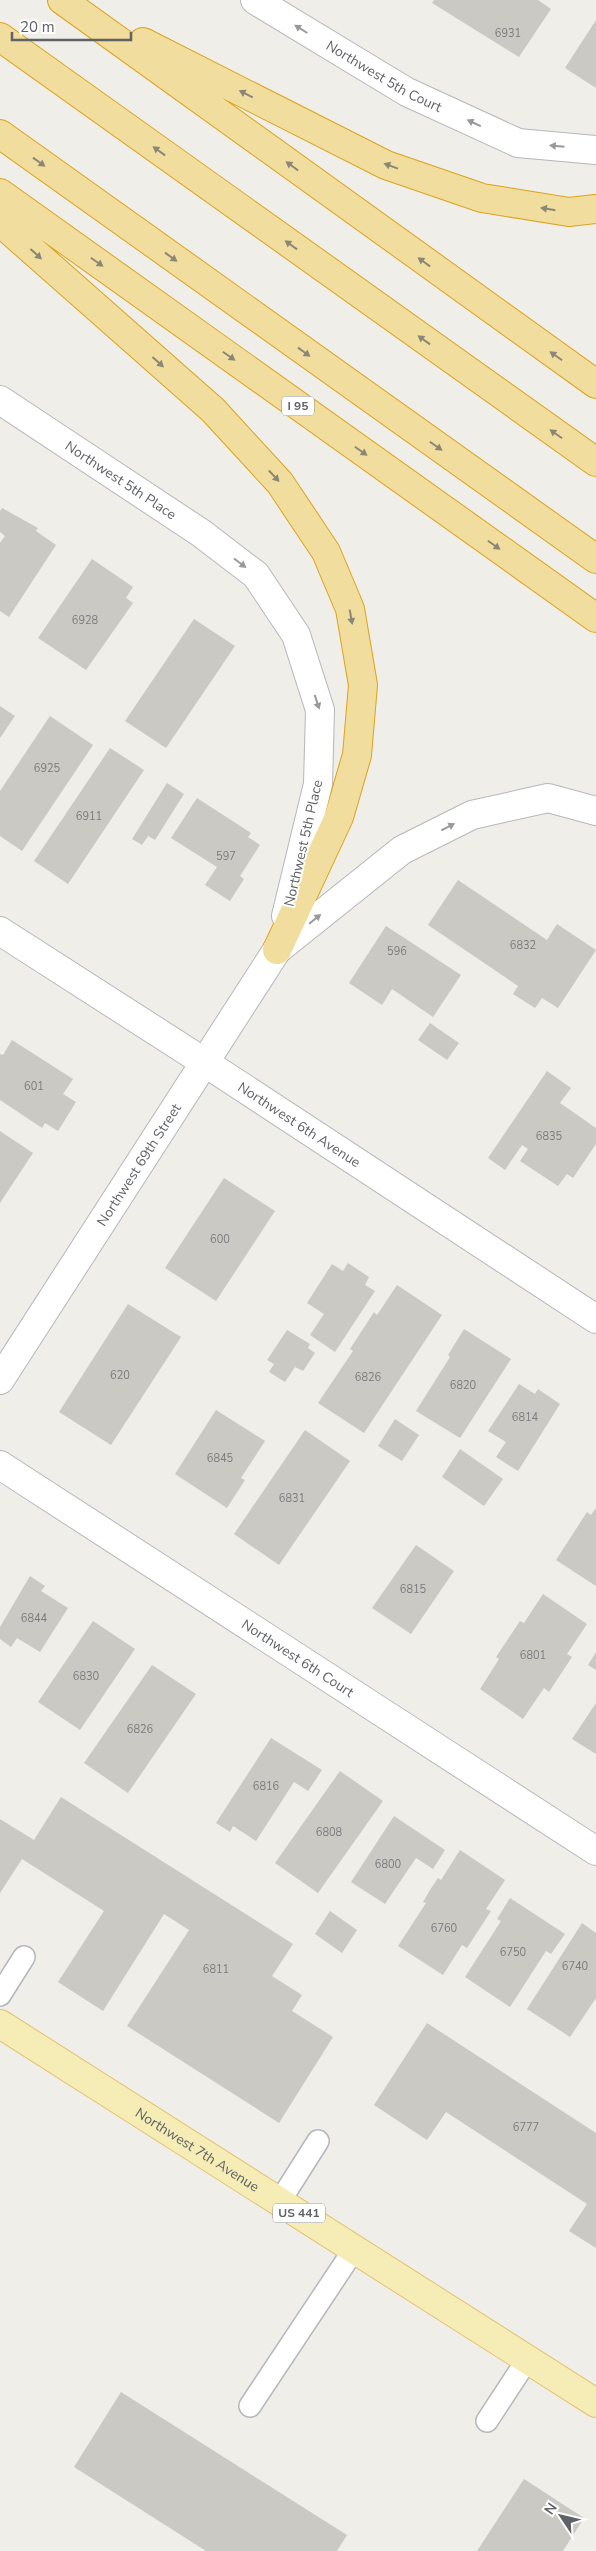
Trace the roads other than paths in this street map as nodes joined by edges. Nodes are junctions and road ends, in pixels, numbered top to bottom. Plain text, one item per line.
1 (255, 0) edge
2 (66, 3) edge
3 (0, 38) edge
4 (0, 134) edge
5 (596, 150) edge
6 (0, 193) edge
7 (596, 210) edge
8 (0, 222) edge
9 (596, 384) edge
10 (0, 400) edge
11 (596, 462) edge
12 (596, 559) edge
13 (596, 618) edge
14 (596, 811) edge
15 (0, 931) edge
16 (277, 950) junction
17 (204, 1062) junction
18 (596, 1319) edge
19 (0, 1380) edge
20 (0, 1465) edge
21 (596, 1851) edge
22 (24, 1957) dead end
23 (0, 1995) edge
24 (0, 2024) edge
25 (318, 2140) dead end
26 (280, 2201) junction
27 (355, 2248) junction
28 (527, 2360) junction
29 (596, 2403) edge
30 (250, 2406) dead end
31 (487, 2421) dead end

5 -> 1 street, Northwest 5th Court
7 -> 2 highway
9 -> 2 highway
11 -> 3 highway
4 -> 12 highway
6 -> 13 highway, I 95
8 -> 16 highway
10 -> 16 street, Northwest 5th Place
16 -> 14 street, Northwest 5th Place
15 - 17 street, Northwest 6th Avenue
16 - 17 street, Northwest 69th Street
17 - 18 street, Northwest 6th Avenue
17 - 19 street, Northwest 69th Street
20 - 21 street, Northwest 6th Court
22 - 23 lane
24 - 26 main road, Northwest 7th Avenue / US 441
25 - 26 lane
26 - 27 main road, Northwest 7th Avenue / US 441
27 - 28 main road, Northwest 7th Avenue / US 441
27 - 30 lane
28 - 29 main road, Northwest 7th Avenue / US 441
28 - 31 lane

